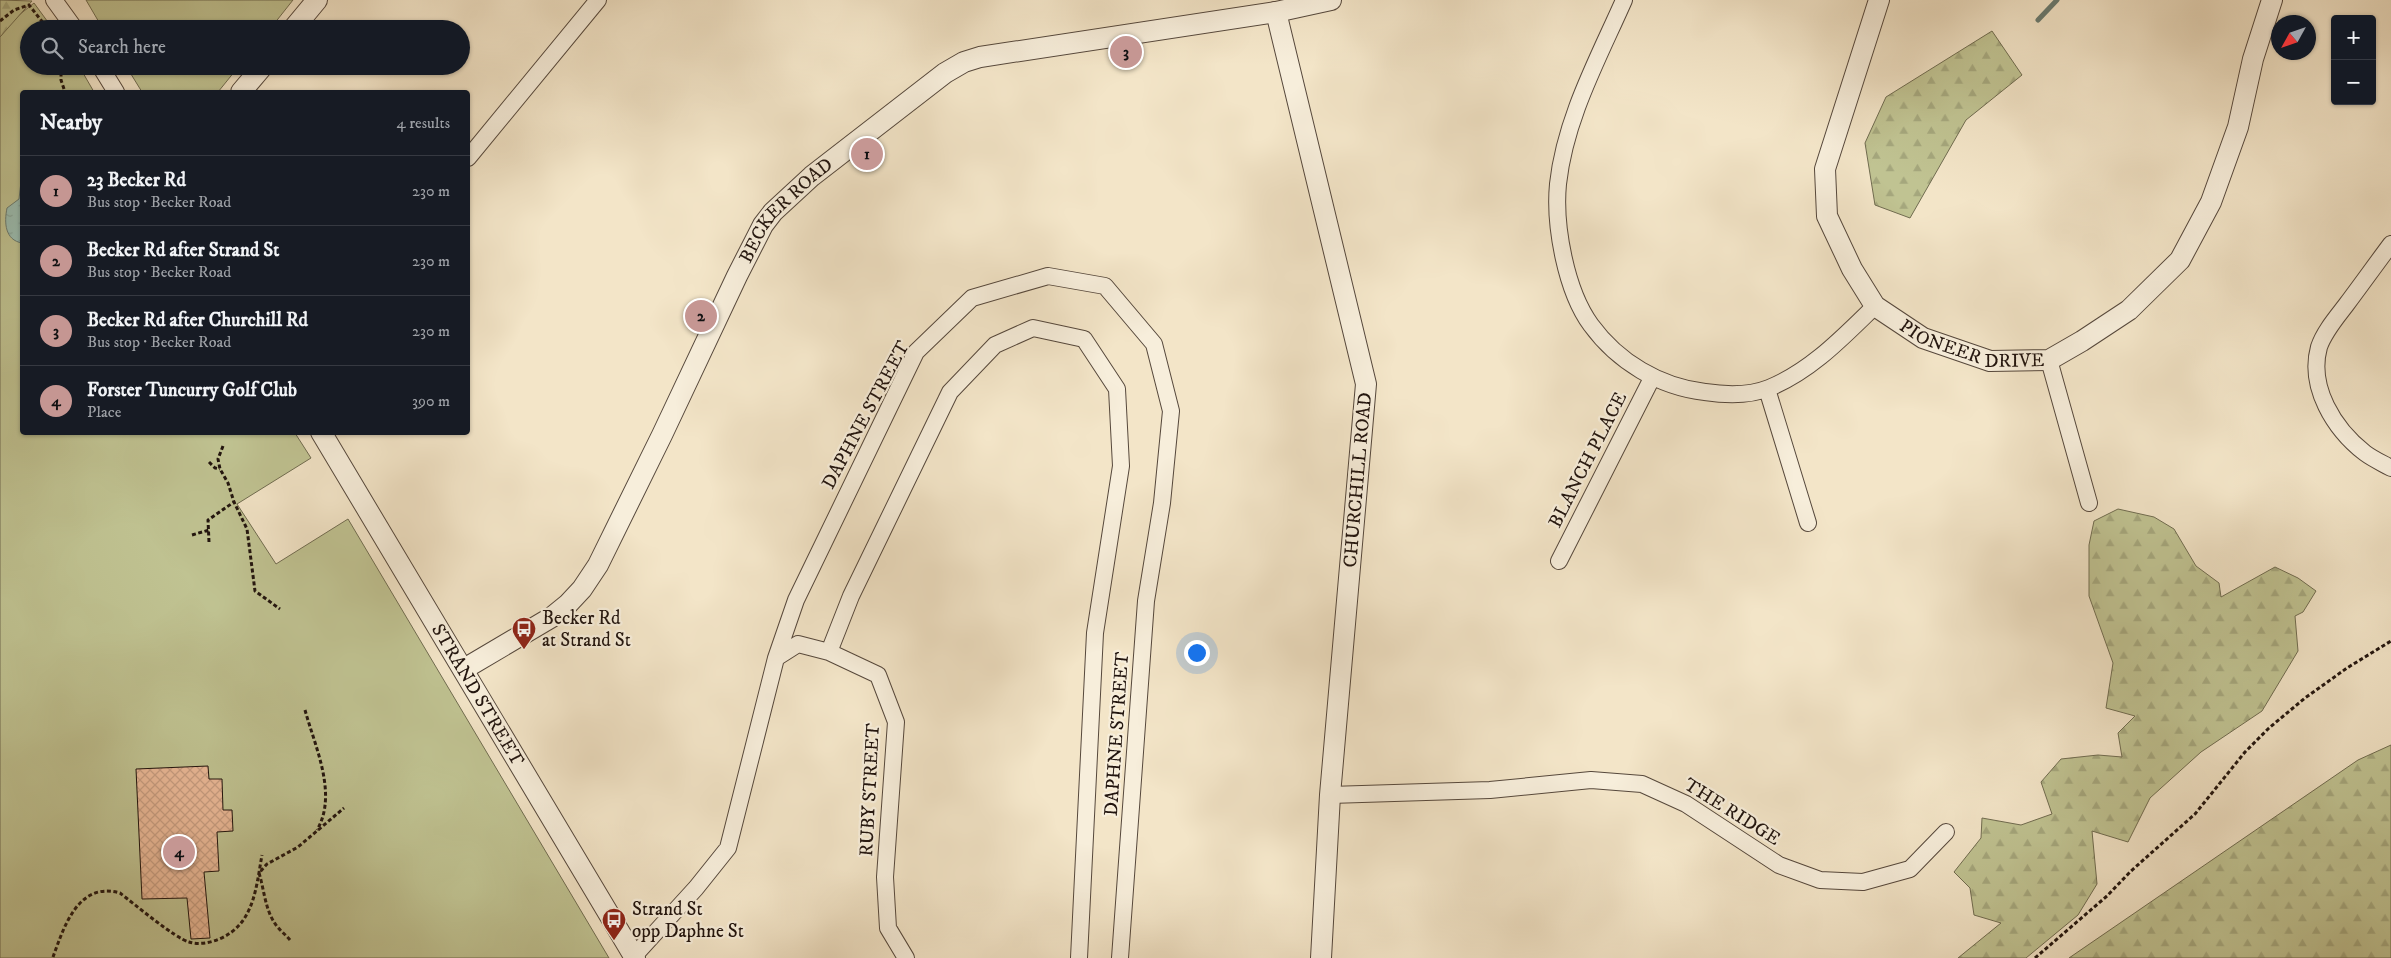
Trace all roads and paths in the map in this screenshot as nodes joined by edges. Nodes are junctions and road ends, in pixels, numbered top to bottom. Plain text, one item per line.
1 (54, 0) edge
2 (317, 0) edge
3 (598, 0) edge
4 (1331, 0) edge
5 (1624, 0) edge
6 (1879, 0) edge
7 (2272, 0) edge
8 (1276, 12) junction
9 (40, 20) edge
10 (68, 20) edge
11 (300, 20) edge
12 (0, 21) edge
13 (60, 75) edge
14 (106, 75) edge
15 (255, 75) edge
16 (64, 90) edge
17 (115, 90) edge
18 (243, 90) edge
19 (470, 156) edge
20 (2391, 244) edge
21 (1876, 306) junction
22 (2049, 360) junction
23 (1652, 378) junction
24 (1767, 389) junction
25 (323, 435) edge
26 (223, 446) dead end
27 (209, 462) dead end
28 (2391, 468) edge
29 (220, 469) junction
30 (234, 502) junction
31 (2089, 503) dead end
32 (1808, 523) dead end
33 (209, 530) junction
34 (192, 535) dead end
35 (209, 542) dead end
36 (1559, 561) dead end
37 (280, 609) dead end
38 (2391, 641) edge
39 (829, 652) junction
40 (776, 658) junction
41 (464, 669) junction
42 (305, 710) dead end
43 (1330, 795) junction
44 (344, 808) dead end
45 (315, 832) junction
46 (1946, 832) dead end
47 (262, 855) dead end
48 (259, 873) junction
49 (290, 940) dead end
50 (53, 957) edge
51 (635, 957) edge
52 (906, 958) edge
53 (1079, 958) edge
54 (1120, 958) edge
55 (1321, 958) edge
56 (2035, 958) edge

1 - 10 street
2 - 11 street
3 - 19 street
4 - 8 street, BECKER ROAD
5 - 23 street
6 - 21 street, PIONEER DRIVE
7 - 22 street, PIONEER DRIVE
8 - 41 street, BECKER ROAD
8 - 43 street, CHURCHILL ROAD
9 - 12 path
13 - 16 path
14 - 17 street
15 - 18 street
20 - 28 street
21 - 22 street, PIONEER DRIVE
21 - 24 street
22 - 31 street
23 - 24 street
23 - 36 street, BLANCH PLACE
24 - 32 street
25 - 41 street, STRAND STREET
26 - 29 path
27 - 29 path
29 - 30 path
30 - 33 path
30 - 37 path
33 - 34 path
33 - 35 path
38 - 56 path
39 - 40 street, RUBY STREET
39 - 52 street, RUBY STREET
39 - 53 street, DAPHNE STREET
40 - 51 street, DAPHNE STREET
40 - 54 street, DAPHNE STREET
41 - 51 street, STRAND STREET
42 - 45 path
43 - 46 street, THE RIDGE
43 - 55 street, CHURCHILL ROAD
44 - 45 path
45 - 48 path
47 - 48 path
48 - 49 path
48 - 50 path

